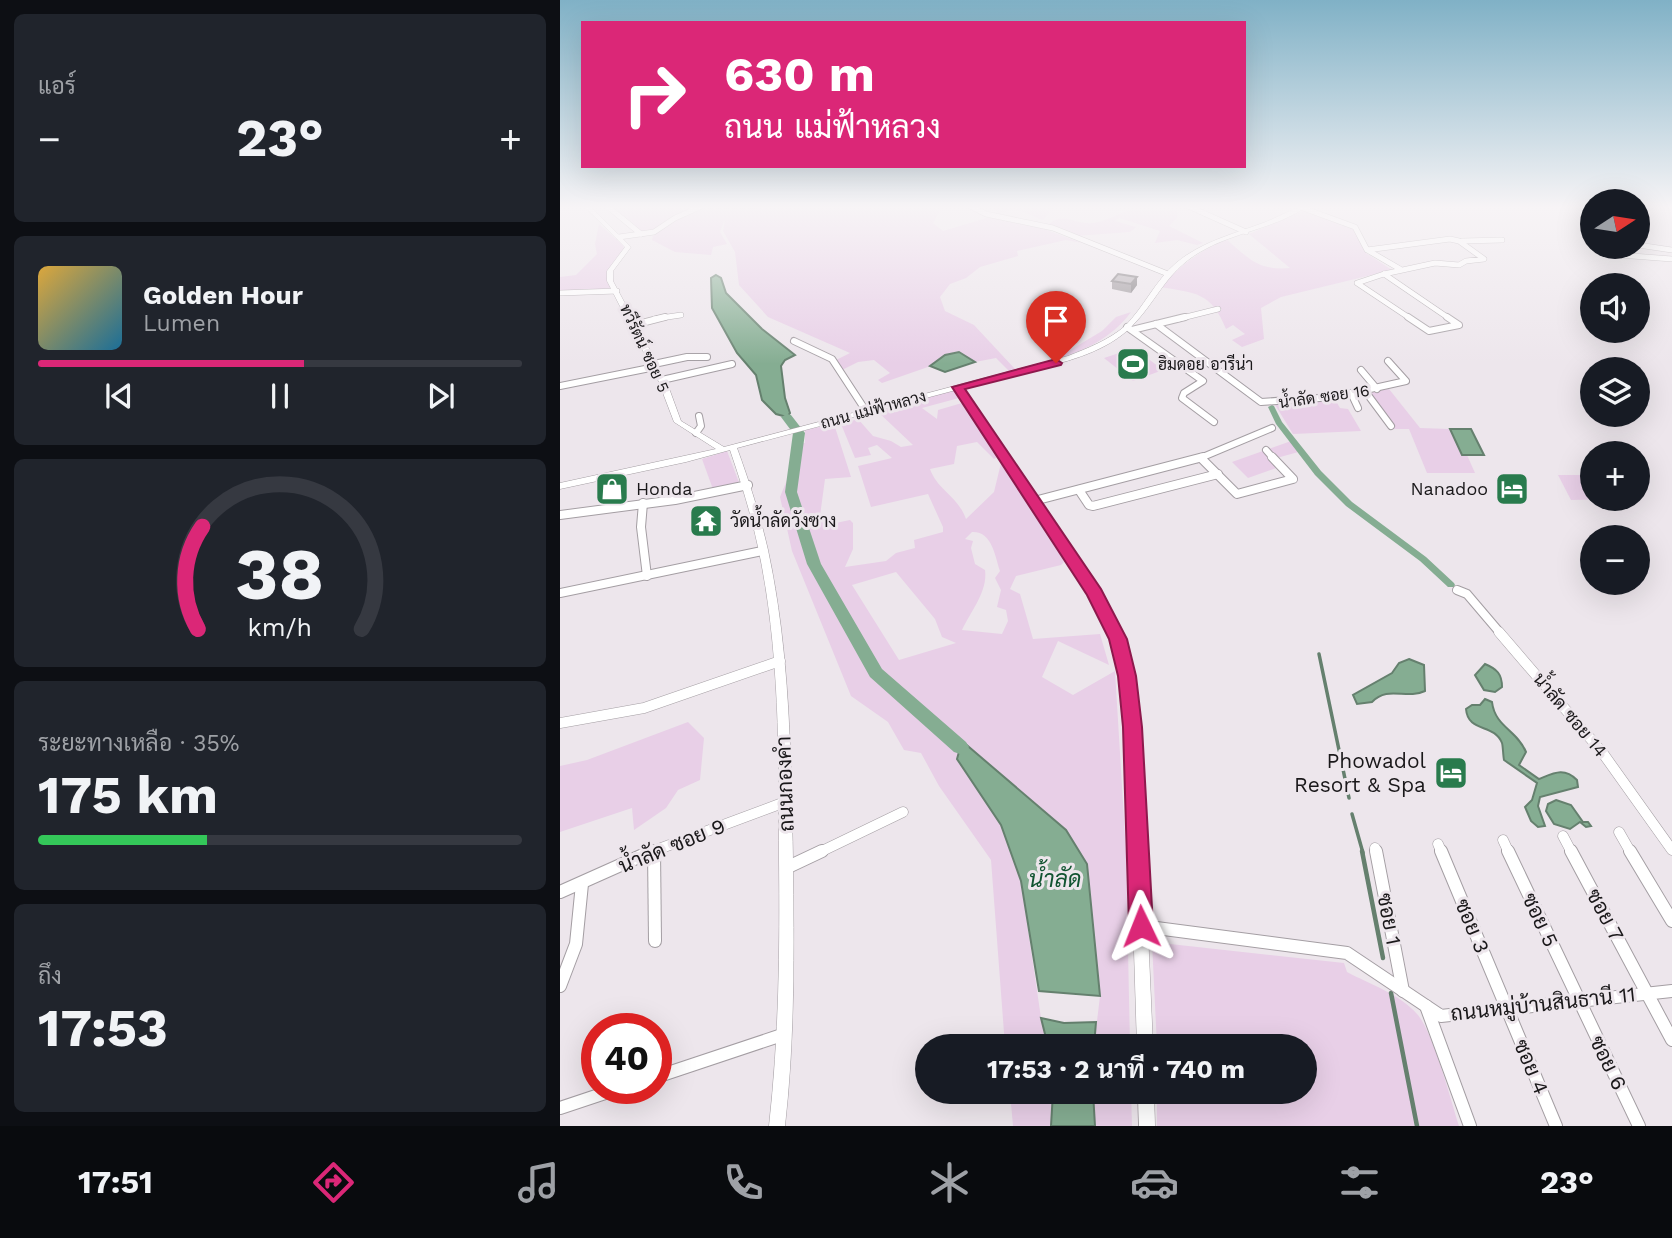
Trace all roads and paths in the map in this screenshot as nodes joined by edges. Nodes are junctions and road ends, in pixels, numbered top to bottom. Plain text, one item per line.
1 (621, 259) edge
2 (1129, 259) edge
3 (1187, 259) edge
4 (1382, 259) edge
5 (1481, 259) edge
6 (1400, 269) junction
7 (1168, 274) junction
8 (1384, 274) junction
9 (617, 290) junction
10 (560, 293) edge
11 (1218, 309) dead end
12 (681, 315) dead end
13 (1156, 324) junction
14 (634, 325) junction
15 (1129, 329) junction
16 (794, 341) dead end
17 (707, 357) dead end
18 (1388, 360) dead end
19 (732, 364) dead end
20 (655, 366) junction
21 (1361, 370) dead end
22 (662, 380) junction
23 (560, 386) edge
24 (958, 387) junction
25 (1377, 389) junction
26 (1364, 391) junction
27 (1351, 393) junction
28 (1357, 408) dead end
29 (866, 411) junction
30 (699, 416) dead end
31 (1214, 422) dead end
32 (1391, 426) dead end
33 (1272, 428) dead end
34 (696, 433) junction
35 (727, 448) junction
36 (1266, 450) dead end
37 (1201, 457) junction
38 (1218, 474) junction
39 (748, 485) junction
40 (560, 486) edge
41 (1079, 490) junction
42 (1034, 501) junction
43 (643, 503) junction
44 (560, 515) edge
45 (762, 551) junction
46 (647, 576) junction
47 (1457, 590) dead end
48 (560, 593) edge
49 (780, 661) junction
50 (560, 723) edge
51 (785, 802) junction
52 (903, 812) dead end
53 (1619, 832) dead end
54 (1563, 836) dead end
55 (1503, 840) dead end
56 (1438, 844) dead end
57 (1375, 848) dead end
58 (654, 850) junction
59 (1672, 850) edge
60 (786, 868) junction
61 (582, 884) junction
62 (560, 892) edge
63 (1672, 921) edge
64 (1141, 926) junction
65 (655, 941) dead end
66 (561, 982) edge
67 (1403, 990) junction
68 (1672, 991) edge
69 (1647, 993) junction
70 (1578, 1001) junction
71 (1426, 1006) junction
72 (1506, 1009) junction
73 (785, 1034) junction
74 (1145, 1034) edge
75 (1672, 1040) edge
76 (672, 1072) edge
77 (581, 1101) edge
78 (1146, 1104) edge
79 (560, 1108) edge
80 (777, 1126) edge
81 (1147, 1126) edge
82 (1471, 1126) edge
83 (1556, 1126) edge
84 (1639, 1126) edge

1 - 9 street, ทวีรัตน์ ซอย 5
2 - 7 street
3 - 7 street, ถนน แม่ฟ้าหลวง
4 - 6 street
5 - 6 street
6 - 8 street
7 - 15 street, ถนน แม่ฟ้าหลวง
8 - 8 street
9 - 10 street
9 - 14 street, ทวีรัตน์ ซอย 5
11 - 13 street
12 - 14 street
13 - 15 street
13 - 27 street, น้ำลัด ซอย 16
14 - 20 street, ทวีรัตน์ ซอย 5
15 - 24 street, ถนน แม่ฟ้าหลวง
15 - 31 street
16 - 29 street
17 - 20 street
18 - 25 street, น้ำลัด ซอย 16
19 - 22 street
20 - 22 street, ทวีรัตน์ ซอย 5
20 - 23 street
21 - 25 street
22 - 34 street, ทวีรัตน์ ซอย 5
24 - 29 street, ถนน แม่ฟ้าหลวง
24 - 42 street
25 - 26 street, น้ำลัด ซอย 16
26 - 27 street, น้ำลัด ซอย 16
26 - 32 street
27 - 28 street
29 - 35 street, ถนน แม่ฟ้าหลวง
30 - 34 street
33 - 37 street
34 - 35 street, ทวีรัตน์ ซอย 5
35 - 39 street, ถนนกองคำ
35 - 40 street, ถนน แม่ฟ้าหลวง
36 - 38 street
37 - 38 street
37 - 41 street
38 - 41 street
39 - 43 street
39 - 45 street, ถนนกองคำ
41 - 42 street
42 - 64 street
43 - 44 street
43 - 46 street
45 - 46 street
45 - 49 street, ถนนกองคำ
46 - 48 street
47 - 59 street, น้ำลัด ซอย 14
49 - 50 street
49 - 51 street, ถนนกองคำ
51 - 58 street, น้ำลัด ซอย 9
51 - 60 street, ถนนกองคำ
52 - 60 street
53 - 63 street
54 - 69 street, ซอย 7
55 - 70 street, ซอย 5
56 - 72 street, ซอย 3
57 - 67 street, ซอย 1
58 - 61 street, น้ำลัด ซอย 9
58 - 65 street
60 - 73 street, ถนนกองคำ
61 - 62 street, น้ำลัด ซอย 9
61 - 66 street
64 - 67 street, ถนนหมู่บ้านสินธานี 11
64 - 74 street
67 - 71 street, ถนนหมู่บ้านสินธานี 11
68 - 69 street, ถนนหมู่บ้านสินธานี 11
69 - 70 street, ถนนหมู่บ้านสินธานี 11
69 - 75 street, ซอย 7
70 - 72 street, ถนนหมู่บ้านสินธานี 11
70 - 84 street, ซอย 6
71 - 72 street, ถนนหมู่บ้านสินธานี 11
71 - 82 street
72 - 83 street, ซอย 4
73 - 76 street
73 - 80 street, ถนนกองคำ
77 - 79 street
78 - 81 street

